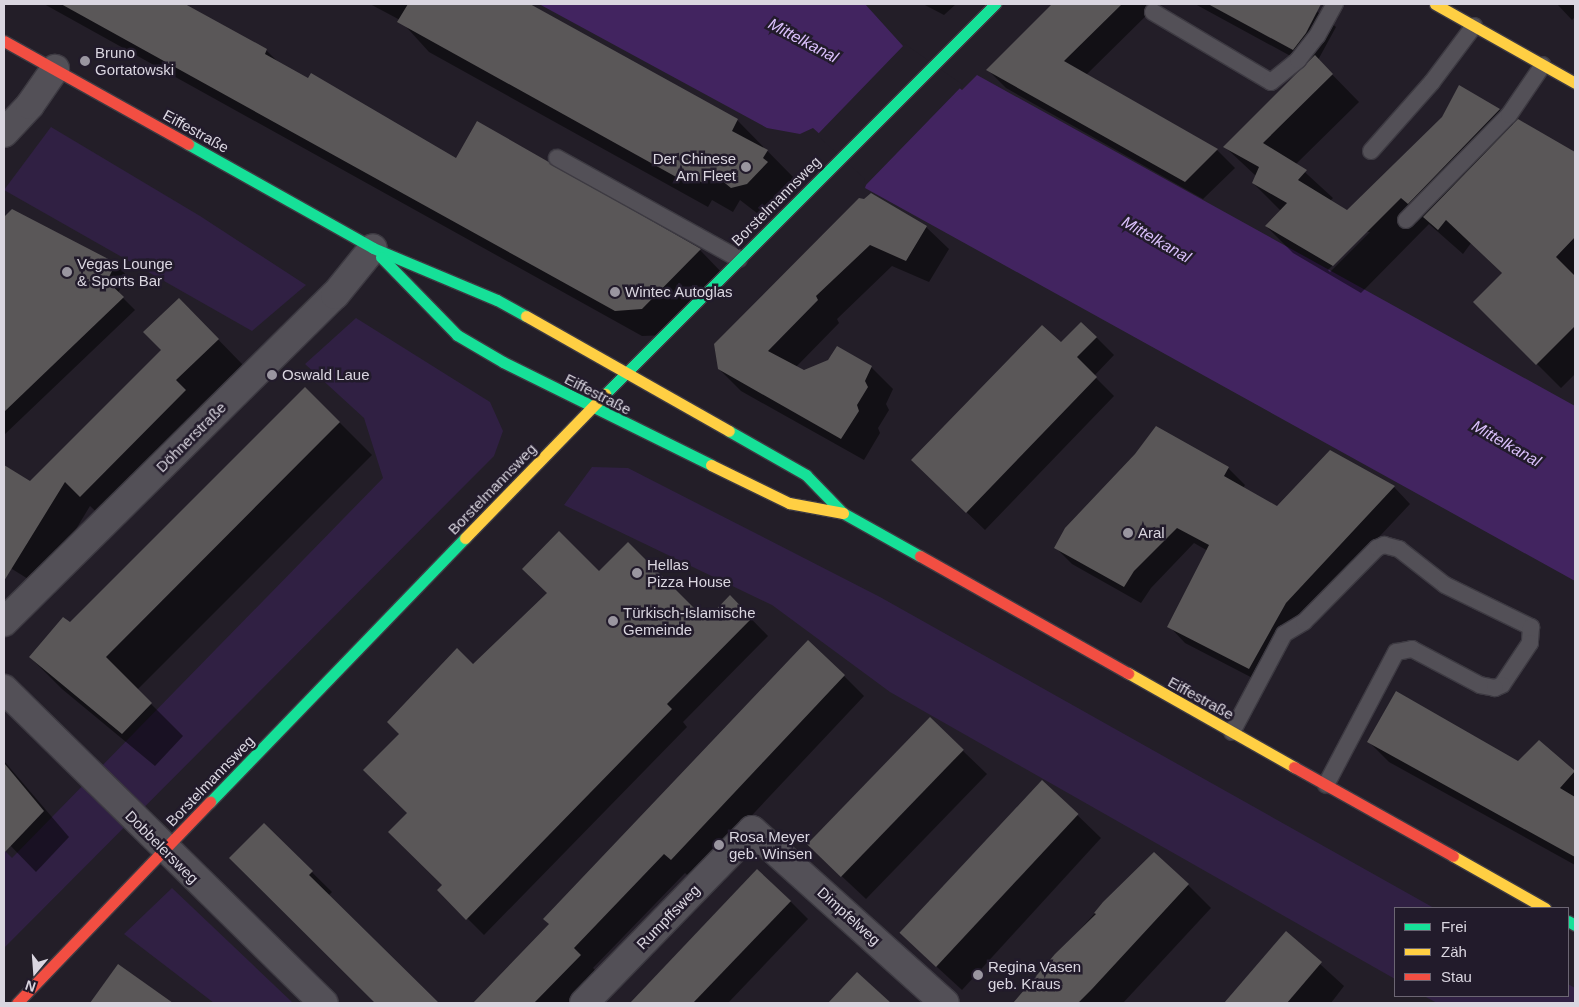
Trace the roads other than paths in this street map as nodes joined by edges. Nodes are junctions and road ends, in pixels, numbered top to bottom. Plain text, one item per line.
1 (995, 4) edge
2 (1335, 4) edge
3 (1435, 4) edge
4 (1153, 12) dead end
5 (1474, 26) junction
6 (4, 41) edge
7 (1543, 65) junction
8 (55, 69) junction
9 (1575, 83) edge
10 (4, 133) edge
11 (1372, 151) dead end
12 (557, 158) dead end
13 (1406, 220) dead end
14 (373, 248) junction
15 (739, 259) junction
16 (626, 374) junction
17 (591, 408) junction
18 (843, 513) junction
19 (4, 622) edge
20 (4, 690) edge
21 (1232, 732) junction
22 (1326, 785) junction
23 (752, 830) joint
24 (164, 850) junction
25 (1543, 907) edge
26 (17, 1003) edge
27 (323, 1003) edge
28 (584, 1003) edge
29 (945, 1003) edge

1 - 15 main road, Borstelmannsweg
2 - 4 lane
3 - 5 main road
5 - 7 main road
5 - 11 lane
6 - 8 main road, Eiffestraße
7 - 9 main road
7 - 13 lane
8 - 10 street
8 - 14 main road, Eiffestraße
12 - 15 lane
14 - 16 main road, Eiffestraße
14 - 17 main road, Eiffestraße
14 - 19 street, Döhnerstraße
15 - 16 main road, Borstelmannsweg
16 - 17 main road, Borstelmannsweg
16 - 18 main road, Eiffestraße
17 - 18 main road, Eiffestraße
17 - 24 main road, Borstelmannsweg
18 - 21 main road, Eiffestraße
20 - 24 street, Dobbelersweg
21 - 22 main road, Eiffestraße
21 - 22 lane
22 - 25 main road, Eiffestraße
23 - 28 street, Rumpffsweg
23 - 29 street, Dimpfelweg
24 - 26 main road, Borstelmannsweg
24 - 27 street, Dobbelersweg

